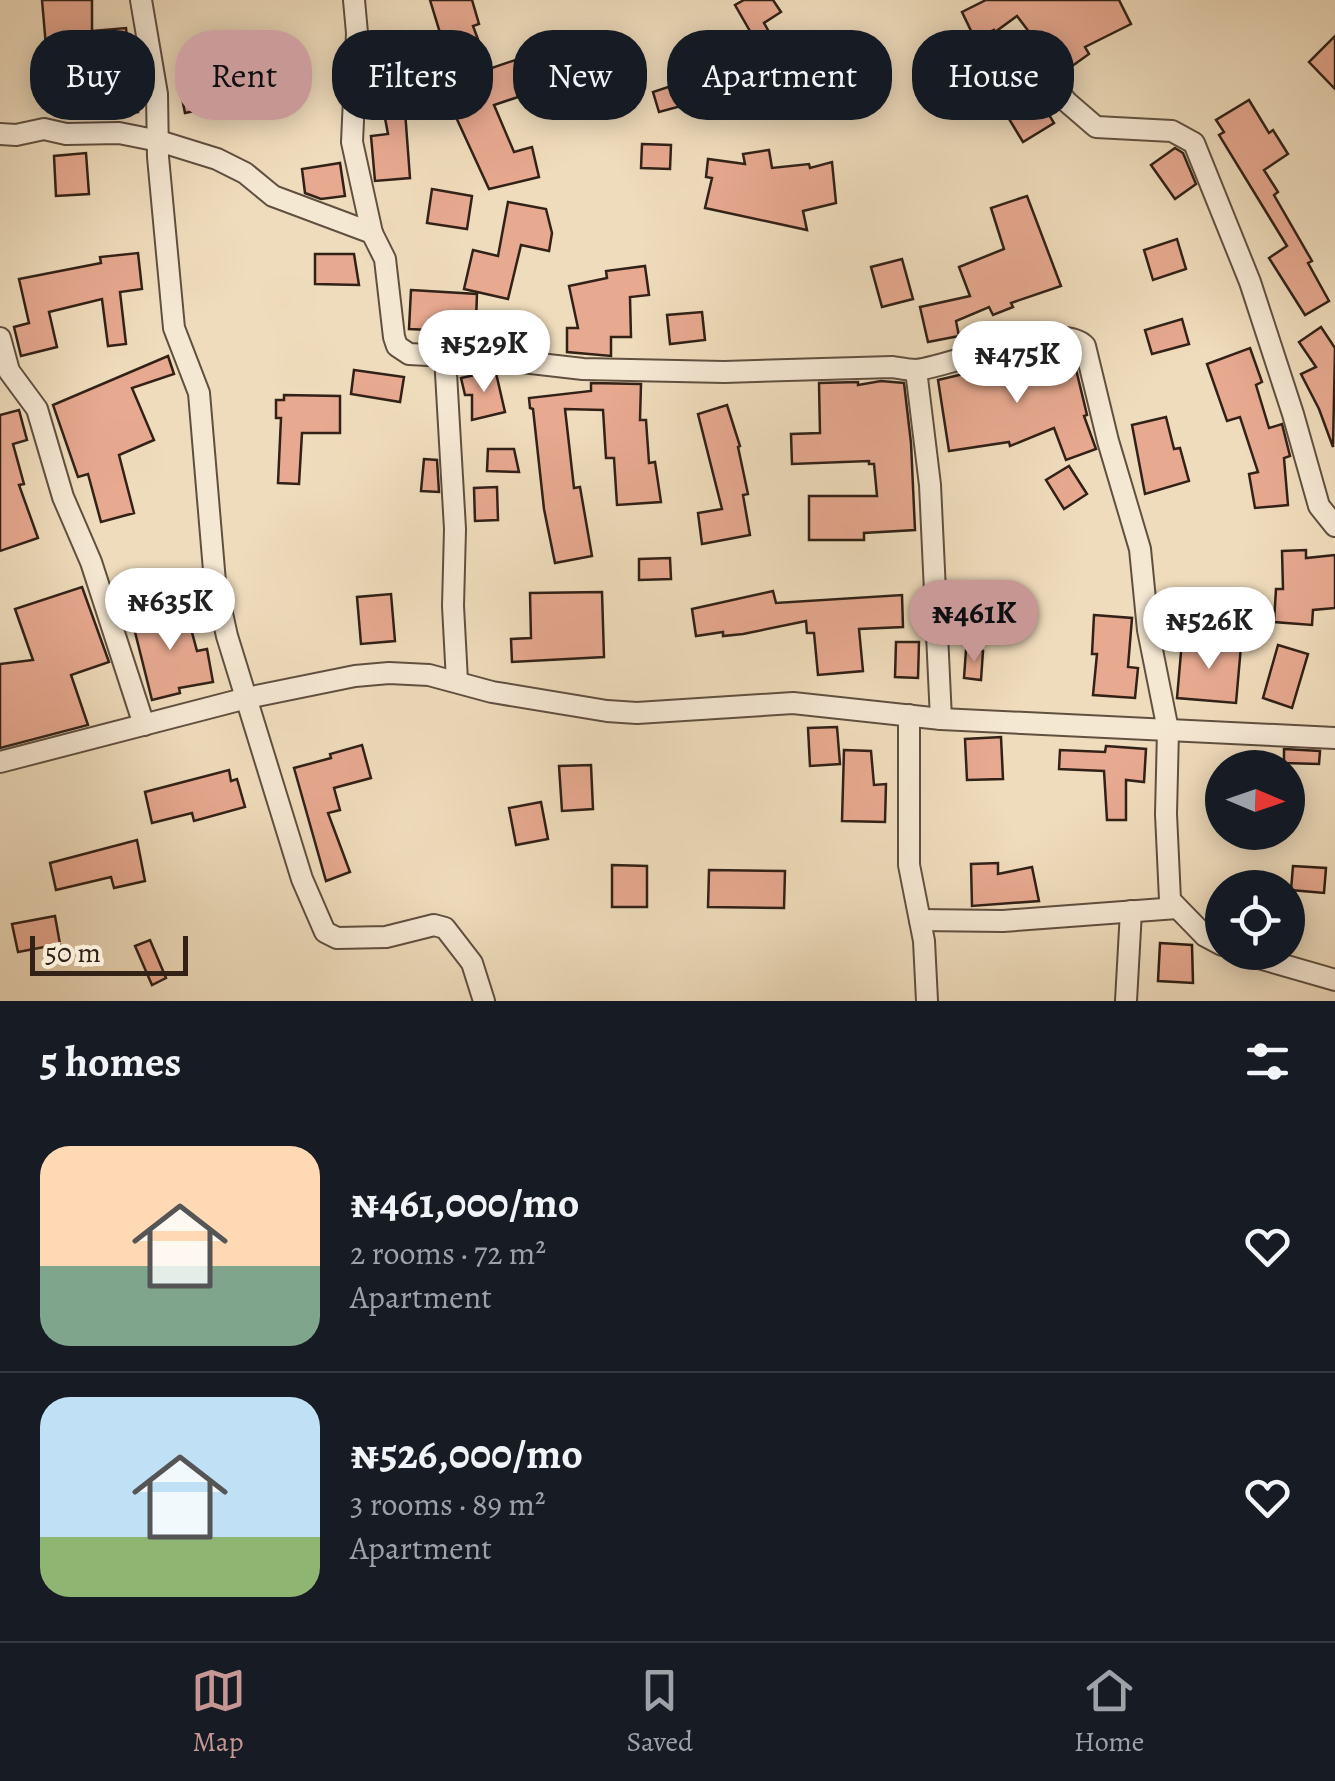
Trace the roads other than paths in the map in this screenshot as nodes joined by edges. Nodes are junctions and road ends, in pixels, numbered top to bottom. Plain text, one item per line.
1 (141, 0) edge
2 (354, 0) edge
3 (1074, 108) edge
4 (0, 134) edge
5 (158, 141) junction
6 (372, 233) junction
7 (0, 338) edge
8 (444, 356) junction
9 (916, 370) junction
10 (1335, 526) edge
11 (457, 682) junction
12 (247, 698) junction
13 (909, 715) junction
14 (941, 719) junction
15 (144, 725) junction
16 (1168, 730) junction
17 (1335, 738) edge
18 (0, 762) edge
19 (1177, 908) junction
20 (1130, 910) junction
21 (920, 920) junction
22 (1205, 936) edge
23 (1300, 970) edge
24 (1335, 980) edge
25 (484, 1001) edge
26 (927, 1001) edge
27 (1126, 1001) edge

1 - 5 street
2 - 6 street
3 - 10 street
4 - 5 street
5 - 6 street
5 - 12 street
6 - 8 street
7 - 15 street
8 - 9 street
8 - 11 street
9 - 14 street
9 - 16 street
11 - 12 street
11 - 13 street
12 - 15 street
12 - 25 street
13 - 14 street
13 - 21 street
14 - 16 street
15 - 18 street
16 - 17 street
16 - 19 street
19 - 20 street
19 - 22 street
20 - 21 street
20 - 27 street
21 - 26 street
23 - 24 street

